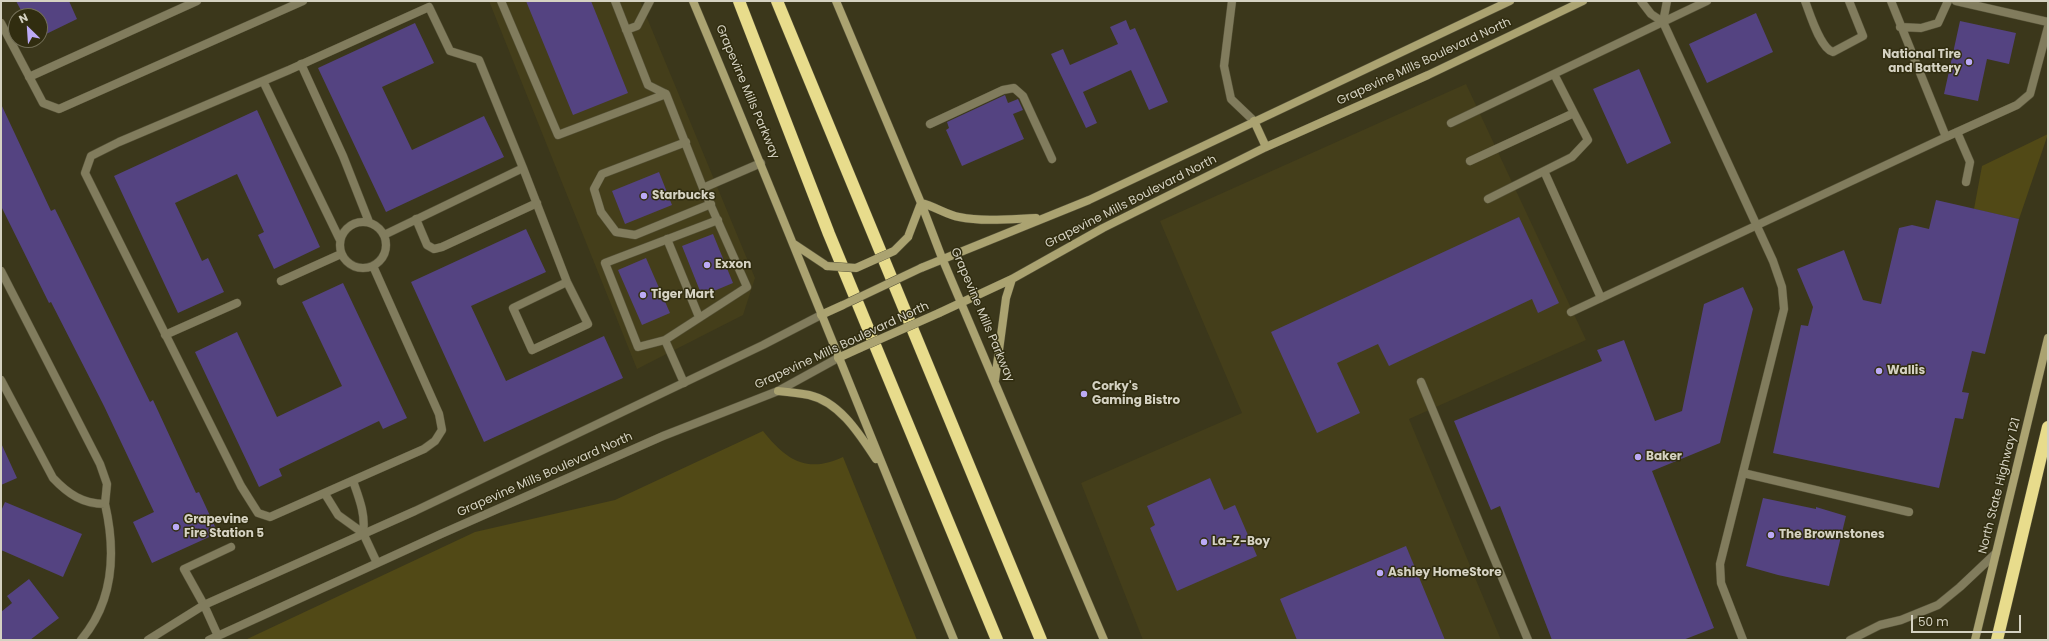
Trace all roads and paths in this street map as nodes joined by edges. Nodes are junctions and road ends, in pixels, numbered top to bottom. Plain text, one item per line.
1 (198, 1) edge
2 (303, 1) edge
3 (501, 1) edge
4 (615, 1) edge
5 (650, 1) edge
6 (693, 1) edge
7 (739, 1) edge
8 (777, 1) edge
9 (836, 1) edge
10 (1232, 1) edge
11 (1510, 1) edge
12 (1583, 1) edge
13 (1641, 1) edge
14 (1667, 1) edge
15 (1707, 1) edge
16 (1805, 1) edge
17 (1849, 1) edge
18 (1891, 1) edge
19 (1948, 1) edge
20 (1956, 1) edge
21 (431, 4) edge
22 (1662, 22) junction
23 (2048, 22) edge
24 (1, 23) edge
25 (1900, 27) junction
26 (2048, 27) edge
27 (626, 30) junction
28 (301, 64) junction
29 (1554, 74) junction
30 (29, 77) junction
31 (263, 81) junction
32 (666, 94) junction
33 (1574, 113) junction
34 (1254, 121) junction
35 (930, 124) dead end
36 (1451, 124) dead end
37 (1957, 132) junction
38 (1946, 137) junction
39 (686, 142) junction
40 (1266, 147) junction
41 (1052, 159) dead end
42 (1470, 161) dead end
43 (761, 163) junction
44 (523, 168) junction
45 (1544, 171) junction
46 (1966, 182) dead end
47 (703, 188) junction
48 (1488, 199) dead end
49 (537, 203) junction
50 (921, 203) junction
51 (710, 204) junction
52 (1043, 218) junction
53 (416, 219) junction
54 (718, 220) junction
55 (369, 222) junction
56 (1756, 226) junction
57 (384, 235) junction
58 (667, 239) junction
59 (340, 240) junction
60 (794, 244) junction
61 (341, 254) junction
62 (942, 258) junction
63 (373, 266) junction
64 (1, 271) edge
65 (1012, 279) junction
66 (281, 281) dead end
67 (567, 282) junction
68 (1601, 298) junction
69 (962, 302) junction
70 (236, 303) dead end
71 (1571, 312) dead end
72 (821, 315) junction
73 (699, 317) junction
74 (165, 335) junction
75 (2048, 338) edge
76 (665, 340) junction
77 (838, 358) junction
78 (1, 380) edge
79 (995, 381) junction
80 (1421, 382) dead end
81 (684, 383) junction
82 (778, 391) junction
83 (2048, 427) edge
84 (885, 472) junction
85 (1743, 473) junction
86 (353, 481) junction
87 (325, 494) junction
88 (105, 504) junction
89 (1908, 512) dead end
90 (363, 533) junction
91 (232, 547) dead end
92 (1996, 553) junction
93 (377, 563) junction
94 (204, 606) junction
95 (218, 636) junction
96 (81, 640) edge
97 (148, 640) edge
98 (209, 640) edge
99 (954, 640) edge
100 (997, 640) edge
101 (1041, 640) edge
102 (1104, 640) edge
103 (1528, 640) edge
104 (1743, 640) edge
105 (1850, 640) edge
106 (1975, 640) edge
107 (1997, 640) edge

1 - 30 street
2 - 30 street
3 - 32 street
4 - 27 street
5 - 27 street
6 - 43 main road, Grapevine Mills Parkway
7 - 100 highway, Grapevine Mills Parkway
8 - 101 highway
9 - 50 main road, Grapevine Mills Parkway
10 - 34 street
11 - 34 main road, Grapevine Mills Boulevard North
12 - 40 main road, Grapevine Mills Boulevard North
13 - 22 street
14 - 22 street
15 - 22 street
16 - 17 street
18 - 25 street
19 - 25 street
20 - 23 street
21 - 28 street
21 - 44 street
22 - 29 street
22 - 56 street
24 - 30 street
25 - 38 street
26 - 37 street
27 - 32 street
28 - 31 street
28 - 55 street
29 - 33 street
29 - 36 street
31 - 59 street
31 - 74 street
32 - 39 street
33 - 42 street
33 - 45 street
34 - 40 main road
34 - 52 main road, Grapevine Mills Boulevard North
35 - 41 street
37 - 38 street
37 - 46 street
38 - 56 street
39 - 47 street
39 - 51 street
40 - 65 main road, Grapevine Mills Boulevard North
43 - 47 street
43 - 60 main road, Grapevine Mills Parkway
44 - 49 street
44 - 53 street
45 - 48 street
45 - 68 street
47 - 51 street
49 - 53 street
49 - 67 street
50 - 52 main road
50 - 60 main road, bridge
50 - 62 main road, Grapevine Mills Parkway
51 - 54 street
52 - 62 main road, Grapevine Mills Boulevard North
53 - 57 street
54 - 58 street
54 - 73 street
55 - 57 street
55 - 59 street
56 - 68 street
56 - 85 street
57 - 63 street
58 - 73 street
58 - 76 street
59 - 61 street
60 - 72 main road, Grapevine Mills Parkway
61 - 63 street
61 - 66 street
62 - 69 main road, Grapevine Mills Parkway
62 - 72 main road, Grapevine Mills Boulevard North, bridge
63 - 86 street
64 - 88 street
65 - 69 main road, Grapevine Mills Boulevard North
65 - 79 main road
67 - 67 street
68 - 71 street
69 - 77 main road, Grapevine Mills Boulevard North, bridge
69 - 79 main road, Grapevine Mills Parkway
70 - 74 street
72 - 77 main road, Grapevine Mills Parkway
72 - 81 street, Grapevine Mills Boulevard North
73 - 76 street
74 - 87 street
75 - 92 main road, North State Highway 121
76 - 81 street
77 - 82 street, Grapevine Mills Boulevard North
77 - 84 main road, Grapevine Mills Parkway
78 - 88 street
79 - 102 main road, Grapevine Mills Parkway
80 - 103 street
81 - 90 street, Grapevine Mills Boulevard North
82 - 84 main road
82 - 93 street, Grapevine Mills Boulevard North
83 - 107 highway
84 - 99 main road, Grapevine Mills Parkway
85 - 89 street
85 - 104 street
86 - 87 street
86 - 90 street
87 - 90 street
88 - 96 street
90 - 93 street
90 - 94 street, Grapevine Mills Boulevard North
91 - 94 street
92 - 105 street
92 - 106 main road, North State Highway 121
93 - 95 street, Grapevine Mills Boulevard North
94 - 95 street
94 - 97 street, Grapevine Mills Boulevard North
95 - 98 street, Grapevine Mills Boulevard North

